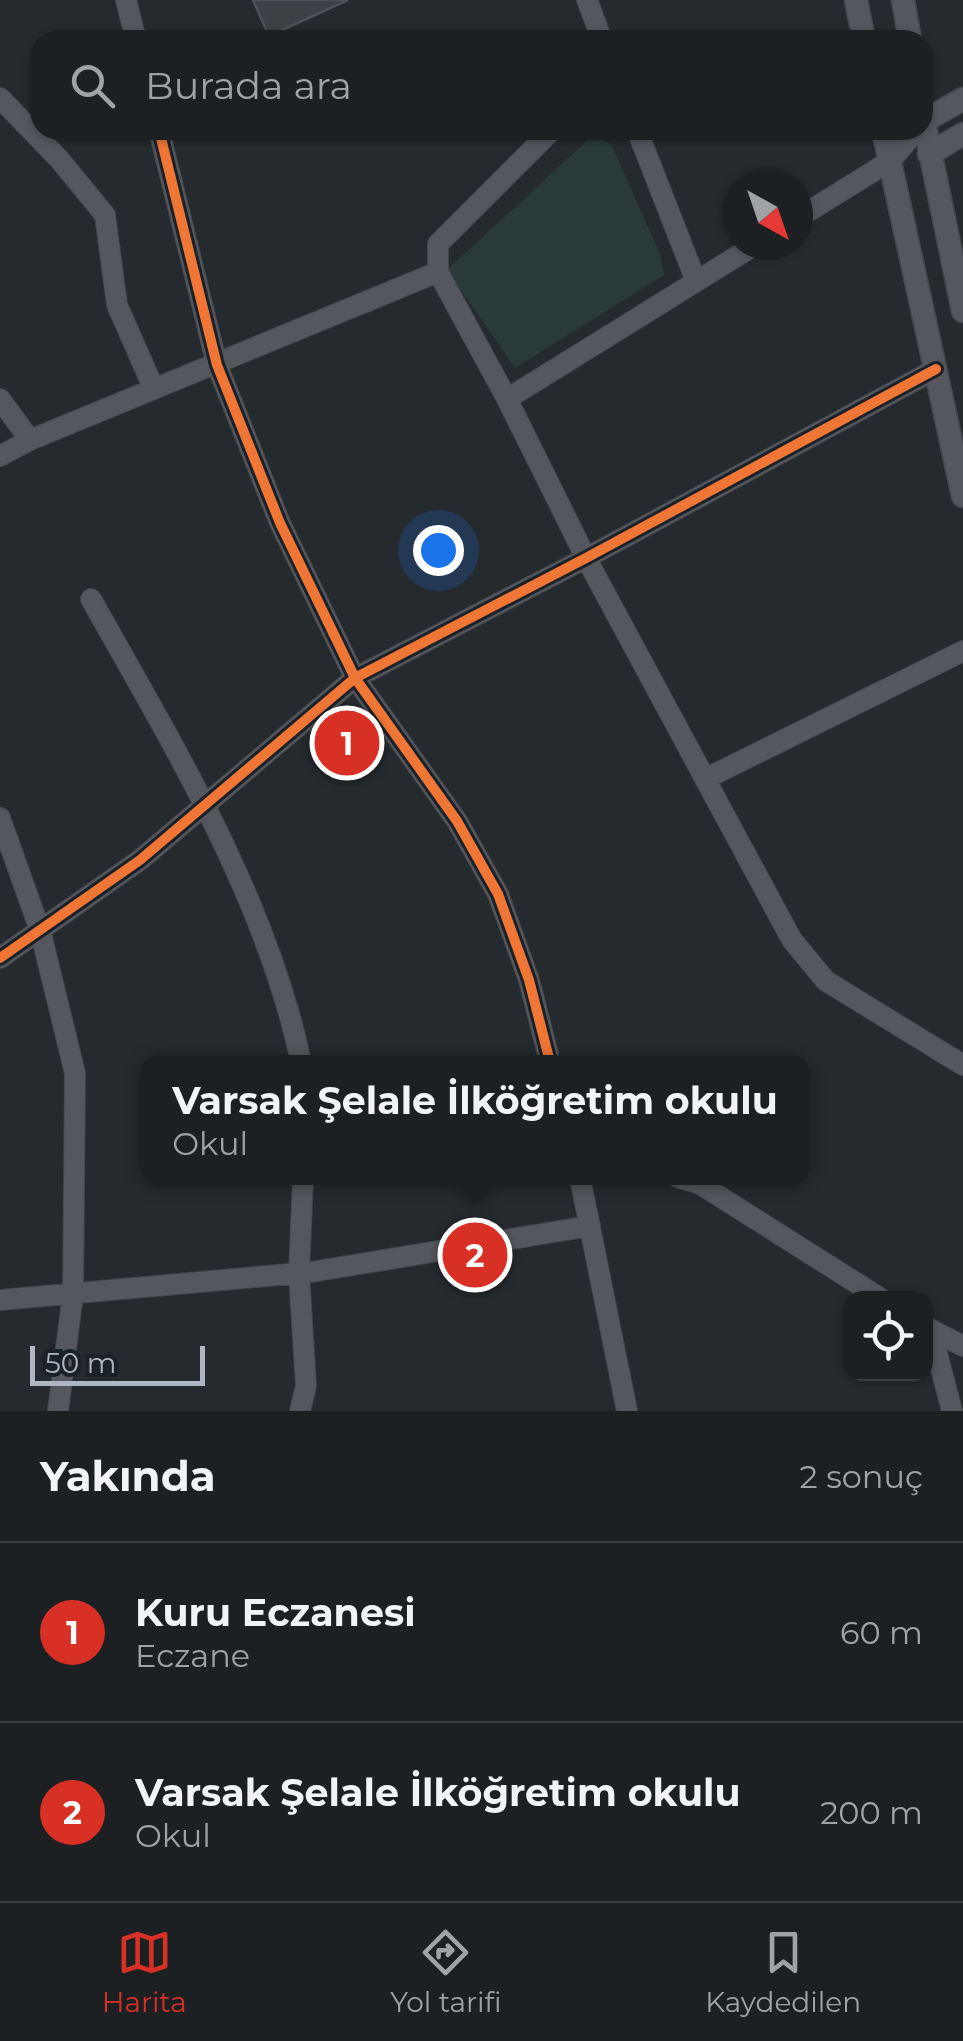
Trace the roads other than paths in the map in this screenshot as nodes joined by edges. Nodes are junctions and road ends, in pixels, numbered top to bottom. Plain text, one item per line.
1 (126, 0) edge
2 (587, 0) edge
3 (856, 0) edge
4 (903, 0) edge
5 (134, 30) edge
6 (598, 30) edge
7 (862, 30) edge
8 (908, 30) edge
9 (0, 98) edge
10 (963, 99) edge
11 (933, 115) edge
12 (30, 129) edge
13 (963, 134) edge
14 (41, 140) edge
15 (160, 140) edge
16 (542, 140) edge
17 (641, 140) edge
18 (885, 140) edge
19 (908, 140) edge
20 (927, 140) edge
21 (929, 154) junction
22 (890, 162) junction
23 (813, 209) edge
24 (730, 260) edge
25 (438, 272) junction
26 (696, 281) junction
27 (963, 312) edge
28 (217, 366) junction
29 (936, 369) junction
30 (154, 389) junction
31 (0, 398) edge
32 (507, 400) junction
33 (30, 440) junction
34 (0, 456) edge
35 (963, 496) edge
36 (586, 558) junction
37 (91, 599) dead end
38 (963, 652) edge
39 (355, 678) junction
40 (705, 778) junction
41 (206, 802) junction
42 (0, 818) edge
43 (40, 930) junction
44 (0, 958) edge
45 (299, 1055) edge
46 (548, 1055) edge
47 (963, 1065) edge
48 (303, 1185) edge
49 (581, 1185) edge
50 (702, 1185) edge
51 (590, 1226) junction
52 (299, 1274) junction
53 (869, 1291) edge
54 (73, 1294) junction
55 (0, 1300) edge
56 (933, 1331) edge
57 (933, 1346) edge
58 (963, 1346) edge
59 (58, 1411) edge
60 (300, 1411) edge
61 (627, 1411) edge
62 (952, 1411) edge

1 - 5 street
2 - 6 street
3 - 7 street
4 - 8 street
9 - 12 street
10 - 11 street
13 - 21 street
14 - 30 street
15 - 28 street
16 - 25 street
17 - 26 street
18 - 22 street
19 - 22 street
20 - 21 street
21 - 22 street
21 - 27 street
22 - 23 street
22 - 29 street
24 - 26 street
25 - 28 street
25 - 32 street
26 - 32 street
28 - 30 street
28 - 39 street
29 - 35 street
29 - 36 street
30 - 33 street
31 - 33 street
32 - 36 street
33 - 34 street
36 - 39 street
36 - 40 street
37 - 41 street
38 - 40 street
39 - 41 street
39 - 46 street
40 - 47 street
41 - 43 street
41 - 45 street
42 - 43 street
43 - 44 street
43 - 54 street
48 - 52 street
49 - 51 street
50 - 53 street
51 - 52 street
51 - 61 street
52 - 54 street
52 - 60 street
54 - 55 street
54 - 59 street
56 - 58 street
57 - 62 street

